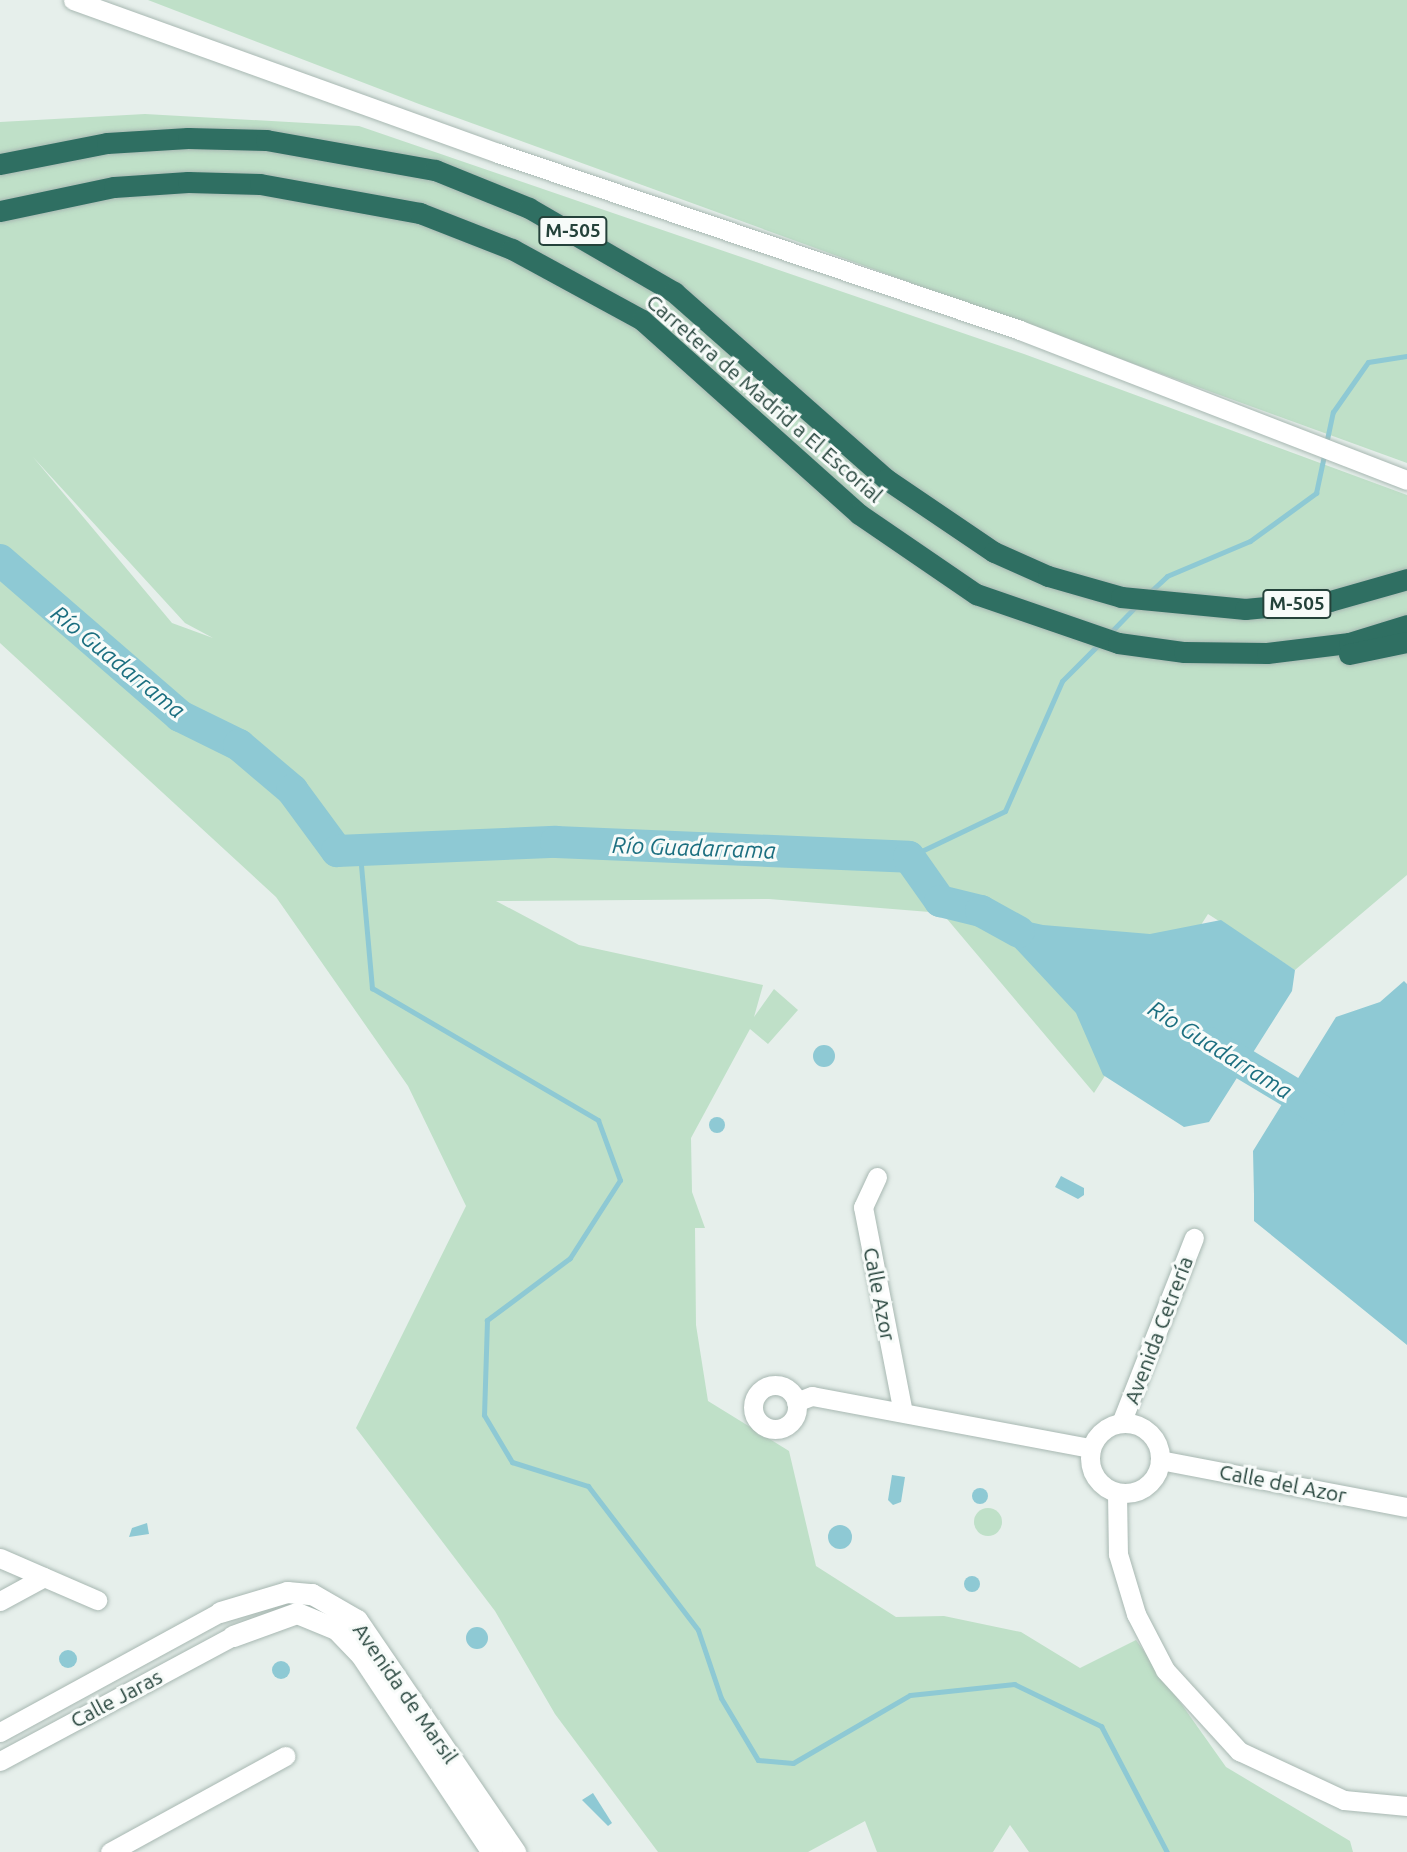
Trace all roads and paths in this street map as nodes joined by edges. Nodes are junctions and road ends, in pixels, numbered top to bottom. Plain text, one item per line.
1 (73, 0) edge
2 (0, 164) edge
3 (0, 211) edge
4 (1407, 480) edge
5 (1407, 579) edge
6 (1407, 625) edge
7 (1407, 642) edge
8 (1267, 653) junction
9 (877, 1177) dead end
10 (1194, 1238) dead end
11 (796, 1402) dead end
12 (903, 1412) junction
13 (1121, 1423) junction
14 (1091, 1448) junction
15 (1160, 1460) junction
16 (1117, 1493) junction
17 (1407, 1507) edge
18 (0, 1558) edge
19 (44, 1577) junction
20 (96, 1600) dead end
21 (0, 1601) edge
22 (220, 1612) joint
23 (233, 1636) joint
24 (0, 1732) edge
25 (285, 1756) dead end
26 (0, 1761) edge
27 (1407, 1806) edge
28 (110, 1852) edge
29 (492, 1852) edge
30 (515, 1852) edge

1 - 4 street
2 - 5 highway, Carretera de Madrid a El Escorial / M-505
3 - 8 highway, Carretera de Madrid a El Escorial / M-505
6 - 8 highway, Carretera de Madrid a El Escorial / M-505
7 - 8 highway, M-505
9 - 12 street, Calle Azor
10 - 13 street, Avenida Cetrería
11 - 12 street
12 - 14 street
13 - 14 street
13 - 15 street
14 - 16 street
15 - 16 street
15 - 17 street, Calle del Azor
16 - 27 street
18 - 19 street
19 - 20 street
19 - 21 street
22 - 24 street, Calle Jaras
22 - 30 street, Avenida de Marsil
23 - 26 street, Calle Jaras
23 - 29 street, Avenida de Marsil
25 - 28 street

